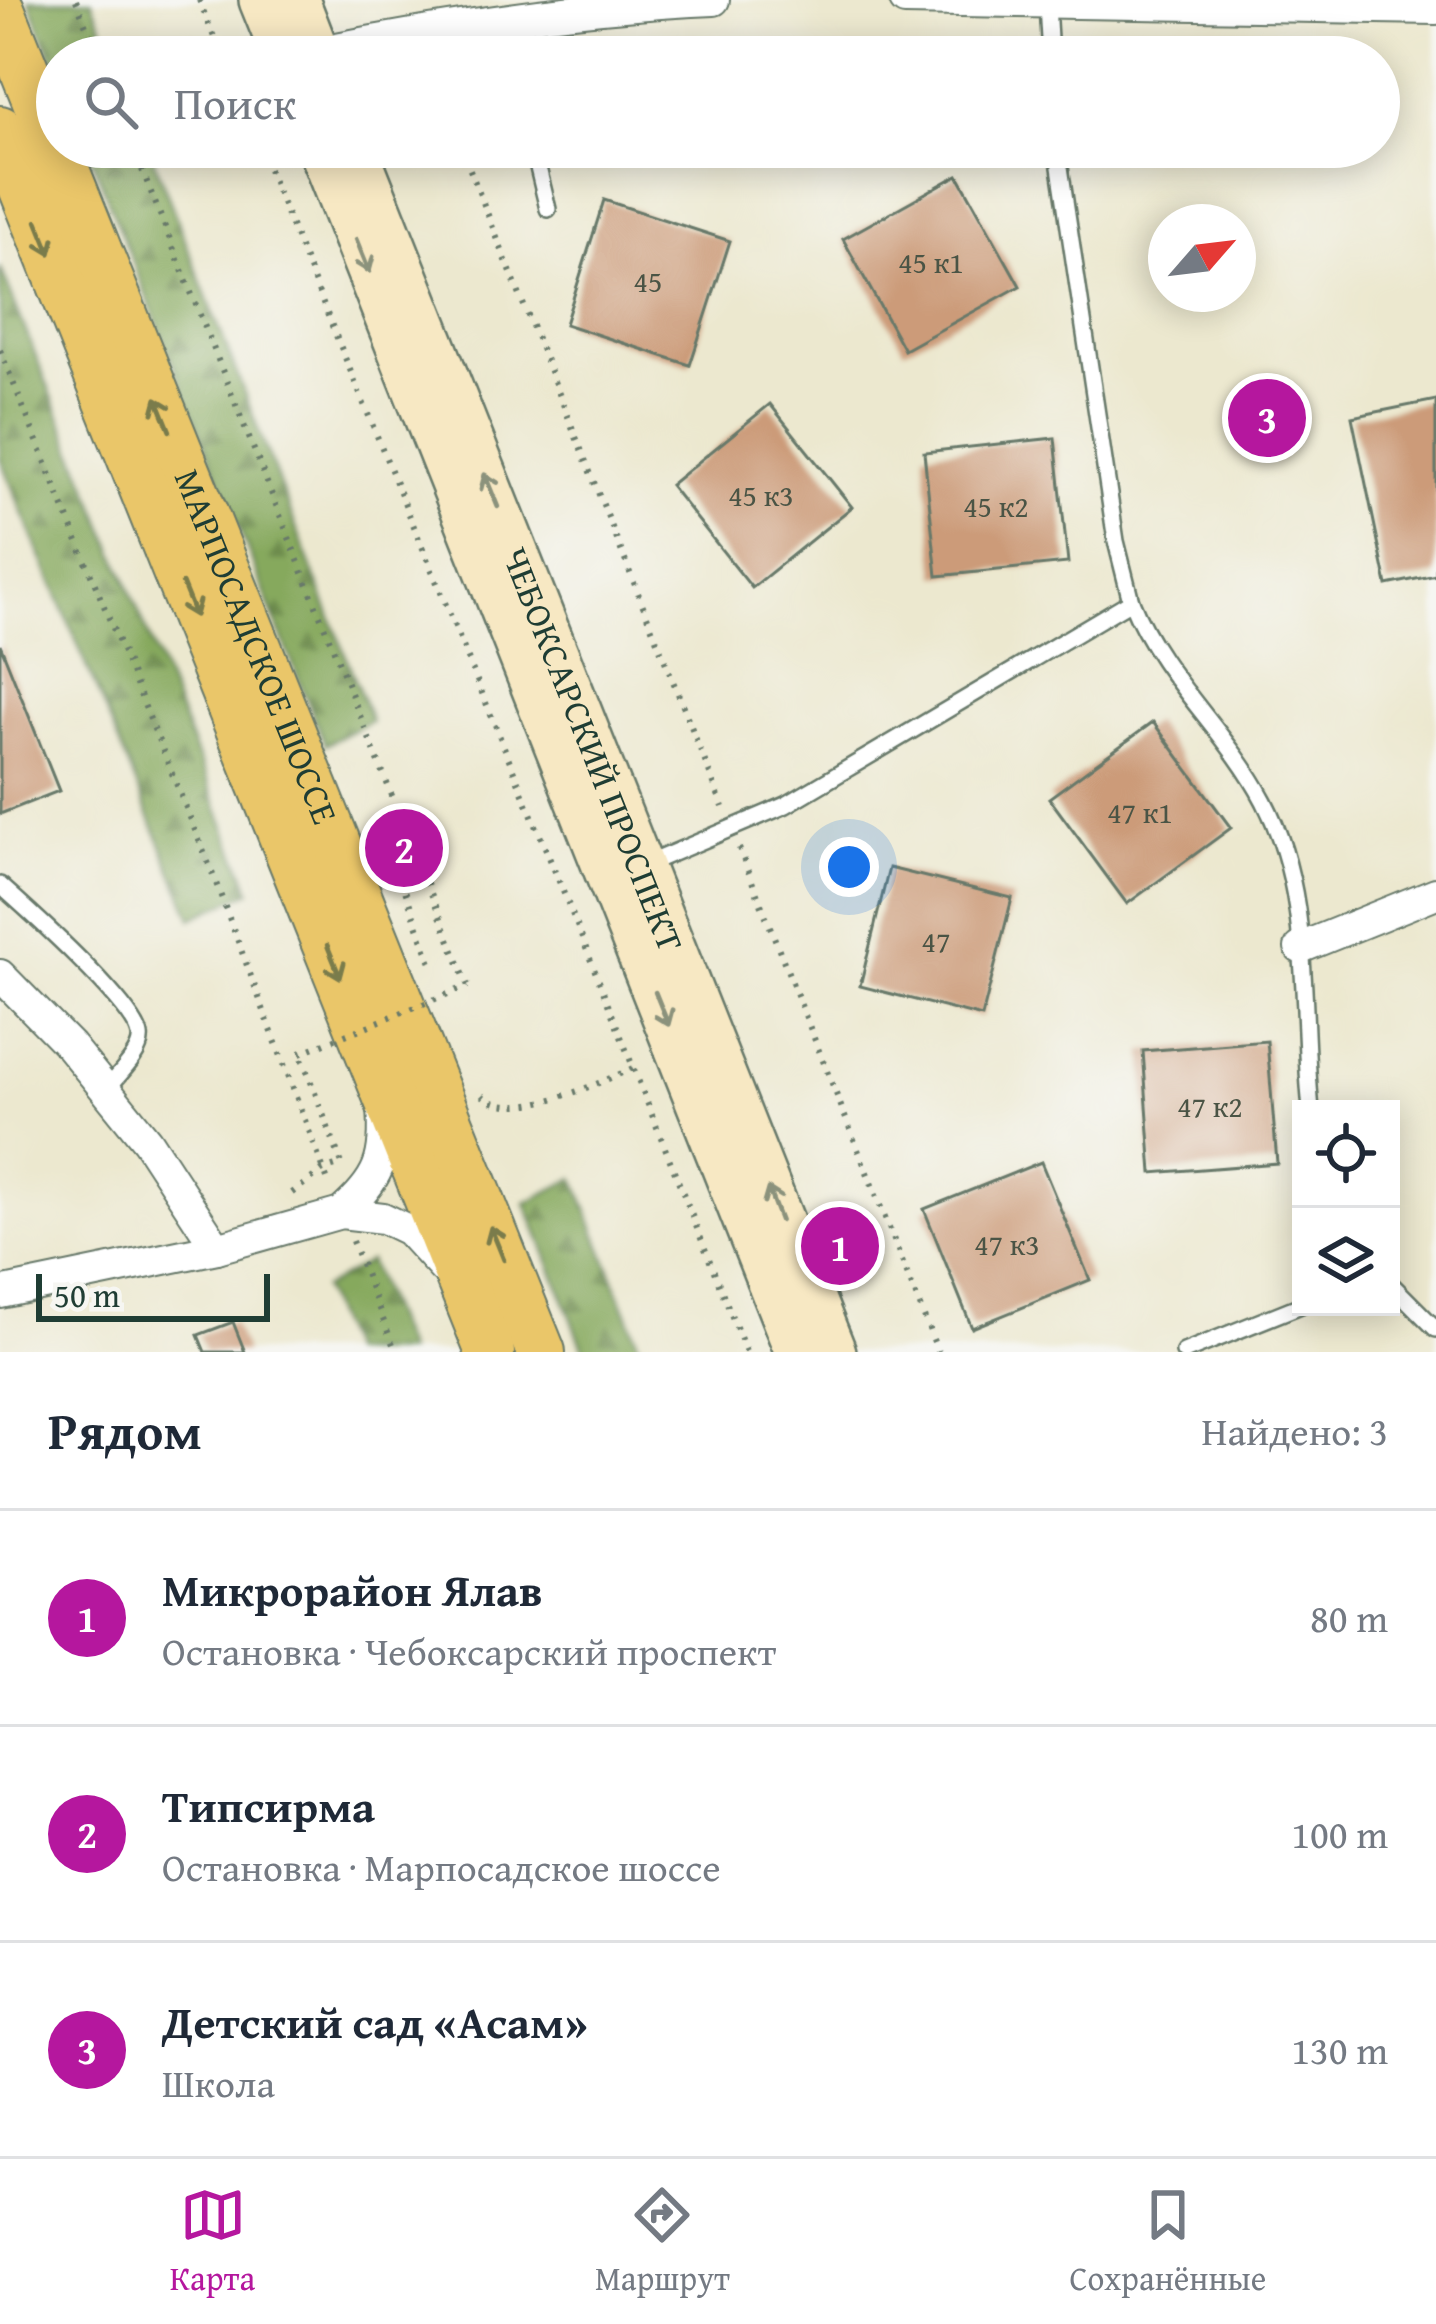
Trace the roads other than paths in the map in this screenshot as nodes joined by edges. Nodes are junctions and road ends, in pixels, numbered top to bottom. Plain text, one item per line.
1 (714, 0) edge
2 (905, 0) edge
3 (1047, 4) junction
4 (0, 9) edge
5 (1436, 9) edge
6 (295, 26) edge
7 (1049, 36) edge
8 (36, 98) edge
9 (0, 130) edge
10 (64, 168) edge
11 (328, 168) edge
12 (362, 168) edge
13 (537, 168) edge
14 (1060, 168) edge
15 (548, 209) dead end
16 (1131, 602) junction
17 (641, 866) junction
18 (0, 886) edge
19 (1436, 893) edge
20 (1300, 948) junction
21 (0, 975) edge
22 (380, 1075) junction
23 (106, 1090) junction
24 (1310, 1100) edge
25 (341, 1213) junction
26 (218, 1248) junction
27 (0, 1293) edge
28 (1400, 1293) edge
29 (472, 1307) junction
30 (1292, 1309) edge
31 (1436, 1329) edge
32 (490, 1352) edge
33 (541, 1352) edge
34 (798, 1352) edge
35 (832, 1352) edge
36 (1184, 1352) edge

1 - 6 street
2 - 3 street
3 - 5 street
3 - 7 lane
8 -> 4 main road, МАРПОСАДСКОЕ ШОССЕ
9 -> 22 main road, МАРПОСАДСКОЕ ШОССЕ
33 -> 10 main road, МАРПОСАДСКОЕ ШОССЕ
11 -> 34 street, ЧЕБОКСАРСКИЙ ПРОСПЕКТ
17 -> 12 street, ЧЕБОКСАРСКИЙ ПРОСПЕКТ
13 - 15 lane
14 - 16 lane
16 - 17 lane
16 - 20 lane
35 -> 17 street, ЧЕБОКСАРСКИЙ ПРОСПЕКТ
18 - 23 lane
19 - 20 street
20 - 24 lane
21 - 23 street
22 - 25 street
22 - 29 main road, МАРПОСАДСКОЕ ШОССЕ
23 - 26 street
25 - 26 street
25 - 29 street
26 - 27 street
28 - 31 lane
29 - 32 main road, МАРПОСАДСКОЕ ШОССЕ
30 - 36 lane

